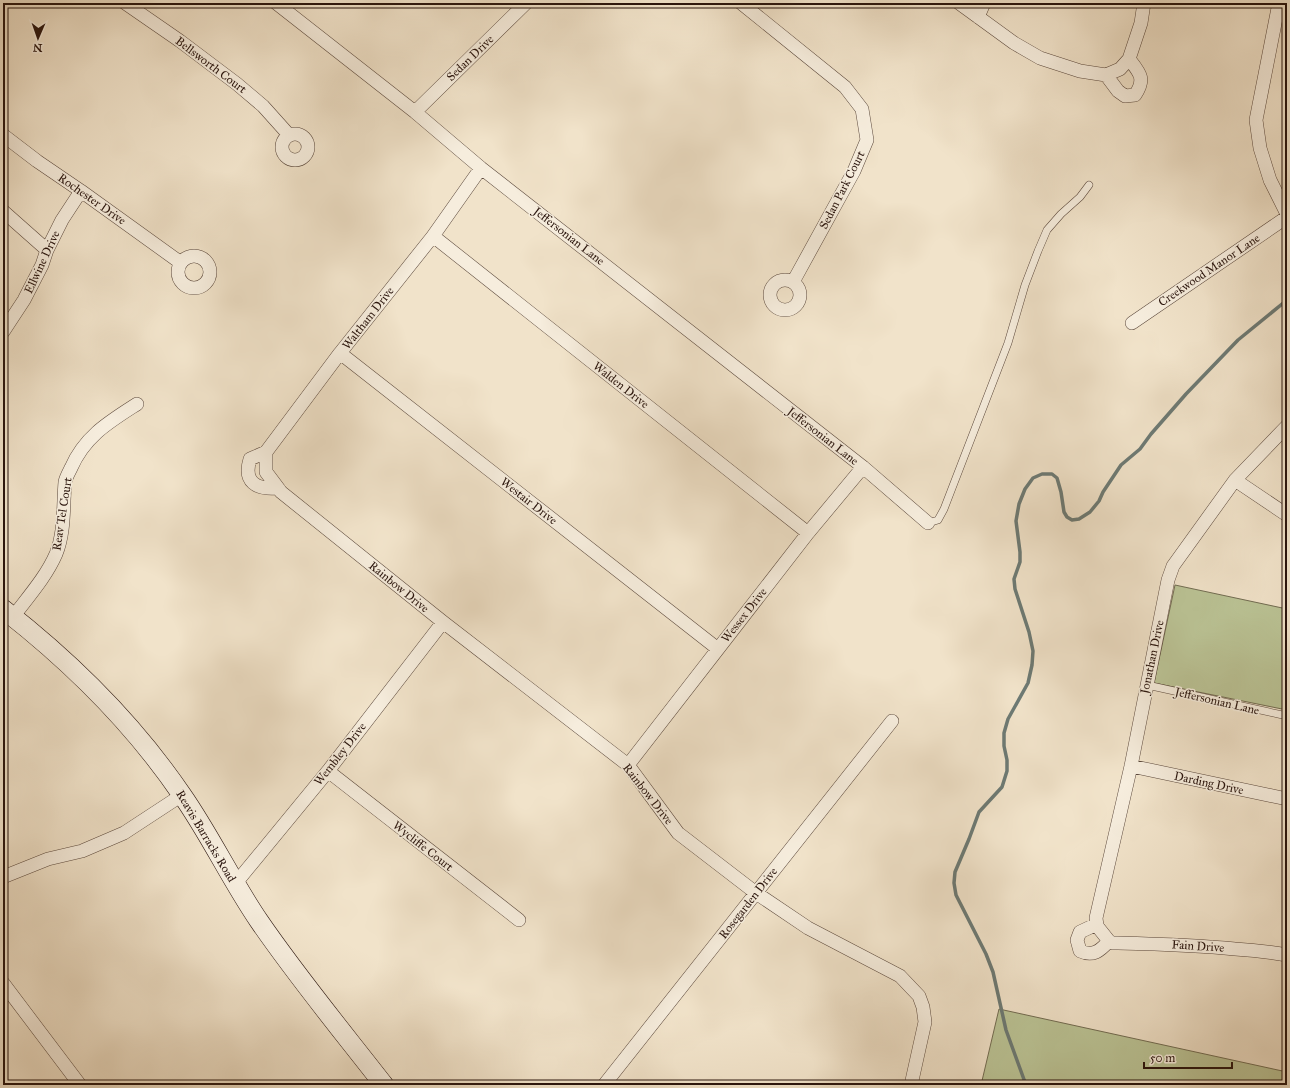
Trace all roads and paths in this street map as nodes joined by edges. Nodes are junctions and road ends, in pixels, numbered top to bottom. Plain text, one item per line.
1 (126, 3) edge
2 (276, 3) edge
3 (526, 3) edge
4 (741, 3) edge
5 (959, 3) edge
6 (984, 3) edge
7 (1144, 3) edge
8 (1279, 3) edge
9 (978, 17) junction
10 (1129, 59) junction
11 (1106, 75) junction
12 (415, 112) junction
13 (3, 135) edge
14 (289, 135) dead end
15 (481, 168) junction
16 (1089, 185) dead end
17 (81, 191) junction
18 (3, 211) edge
19 (1287, 216) edge
20 (433, 236) junction
21 (47, 250) junction
22 (181, 263) dead end
23 (793, 282) dead end
24 (1132, 323) dead end
25 (3, 332) edge
26 (340, 353) junction
27 (137, 404) dead end
28 (1287, 426) edge
29 (266, 452) junction
30 (863, 468) junction
31 (1235, 480) junction
32 (278, 488) junction
33 (1287, 515) edge
34 (928, 523) joint
35 (808, 533) junction
36 (8, 613) edge
37 (443, 622) junction
38 (718, 649) junction
39 (1147, 685) junction
40 (1287, 716) edge
41 (892, 721) dead end
42 (628, 765) junction
43 (1131, 766) junction
44 (328, 771) junction
45 (182, 795) junction
46 (1287, 799) edge
47 (3, 877) edge
48 (235, 884) junction
49 (756, 893) junction
50 (519, 920) dead end
51 (1097, 924) junction
52 (1109, 941) junction
53 (1287, 955) edge
54 (3, 983) edge
55 (80, 1085) edge
56 (384, 1085) edge
57 (604, 1085) edge
58 (911, 1085) edge

1 - 14 street, Bellsworth Court
2 - 12 street, Jeffersonian Lane
3 - 12 street, Sedan Drive
4 - 23 street, Sedan Park Court
5 - 9 street
6 - 9 street
7 - 10 street
8 - 19 street
9 - 11 street
10 - 11 street
10 - 11 street
12 - 15 street, Jeffersonian Lane
13 - 17 street, Rochester Drive
15 - 20 street, Waltham Drive
15 - 30 street, Jeffersonian Lane
16 - 34 lane
17 - 21 street, Ellwine Drive
17 - 22 street, Rochester Drive
18 - 21 street
19 - 24 street, Creekwood Manor Lane
20 - 26 street, Waltham Drive
20 - 35 street, Walden Drive
21 - 25 street, Ellwine Drive
26 - 29 street, Waltham Drive
26 - 38 street, Westair Drive
27 - 36 street, Reav Tel Court
28 - 31 street, Jonathan Drive
29 - 32 street, Rainbow Drive
29 - 32 street
30 - 34 street, Jeffersonian Lane
30 - 35 street, Wessex Drive
31 - 33 street
31 - 39 street, Jonathan Drive
32 - 37 street, Rainbow Drive
35 - 38 street, Wessex Drive
36 - 45 main road, Reavis Barracks Road
37 - 42 street, Rainbow Drive
37 - 44 street, Wembley Drive
38 - 42 street, Wessex Drive
39 - 40 lane, Jeffersonian Lane
39 - 43 street, Jonathan Drive
41 - 49 street, Rosegarden Drive
42 - 49 street, Rainbow Drive
43 - 46 street, Darding Drive
43 - 51 street, Jonathan Drive
44 - 48 street, Wembley Drive
44 - 50 street, Wycliffe Court
45 - 47 street
45 - 48 main road, Reavis Barracks Road
48 - 56 main road, Reavis Barracks Road
49 - 57 street, Rosegarden Drive
49 - 58 street, Rainbow Drive
51 - 52 street
51 - 52 street
52 - 53 street, Fain Drive
54 - 55 street

